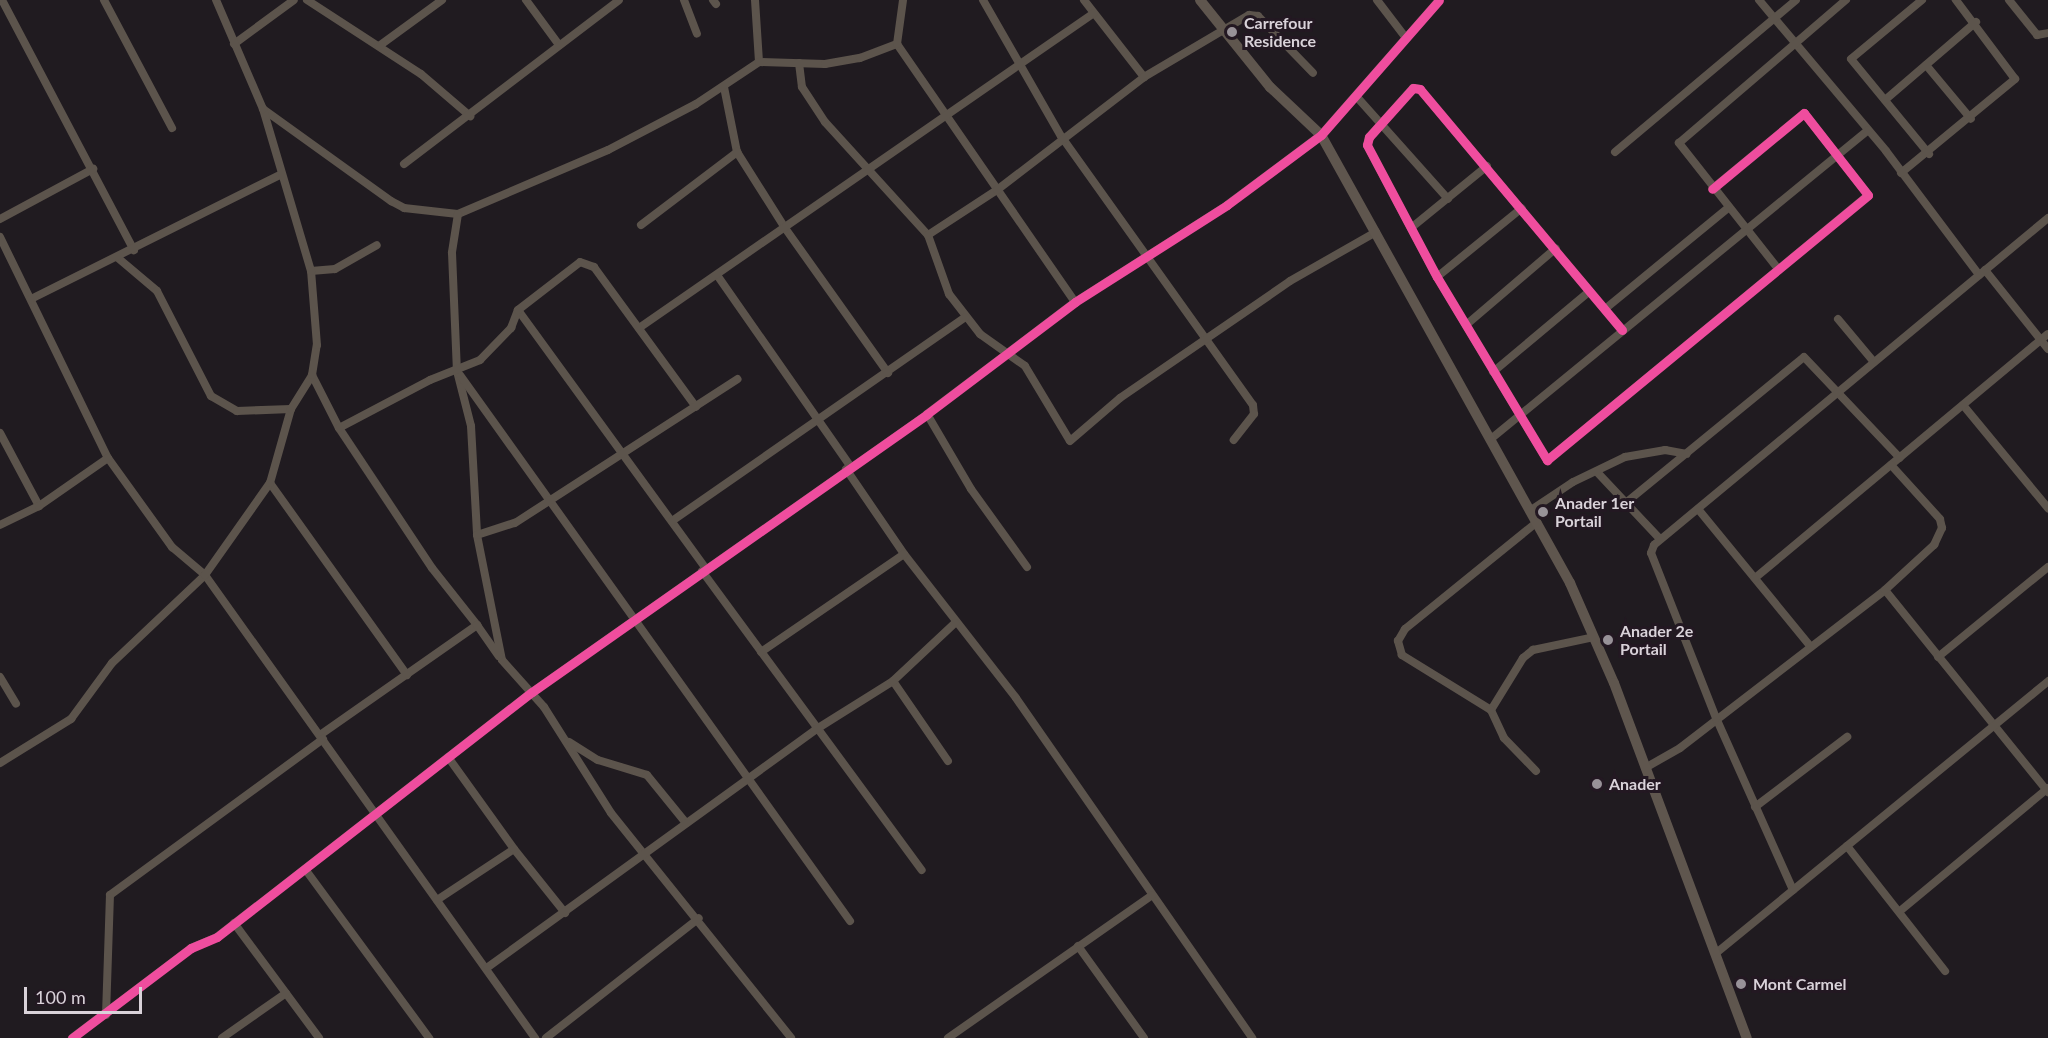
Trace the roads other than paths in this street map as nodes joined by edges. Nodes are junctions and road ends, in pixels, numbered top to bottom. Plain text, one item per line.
1 (3, 0) edge
2 (104, 0) edge
3 (216, 0) edge
4 (294, 0) edge
5 (307, 0) edge
6 (442, 0) edge
7 (526, 0) edge
8 (619, 0) edge
9 (684, 0) edge
10 (755, 0) edge
11 (903, 0) edge
12 (983, 0) edge
13 (1084, 0) edge
14 (1200, 0) edge
15 (1377, 0) edge
16 (1439, 0) edge
17 (1758, 0) edge
18 (1796, 0) edge
19 (1846, 0) edge
20 (1922, 0) edge
21 (1956, 0) edge
22 (2009, 0) edge
23 (1094, 13) junction
24 (1773, 19) junction
25 (1976, 22) junction
26 (1224, 30) junction
27 (2048, 33) edge
28 (698, 34) dead end
29 (1406, 38) junction
30 (1794, 43) junction
31 (234, 44) junction
32 (897, 44) junction
33 (559, 45) junction
34 (380, 46) junction
35 (759, 62) junction
36 (799, 63) junction
37 (1020, 64) junction
38 (1926, 65) junction
39 (1313, 73) dead end
40 (1144, 77) junction
41 (724, 87) junction
42 (1356, 96) junction
43 (1885, 100) junction
44 (263, 109) junction
45 (470, 116) junction
46 (947, 117) junction
47 (1971, 118) junction
48 (1383, 122) junction
49 (172, 128) dead end
50 (1869, 130) junction
51 (1321, 135) junction
52 (1061, 136) junction
53 (737, 152) junction
54 (1615, 152) dead end
55 (1929, 154) junction
56 (1838, 155) junction
57 (404, 164) dead end
58 (1487, 166) junction
59 (93, 169) junction
60 (870, 171) junction
61 (1901, 173) junction
62 (282, 174) junction
63 (1712, 189) junction
64 (997, 190) junction
65 (1448, 199) junction
66 (1522, 207) junction
67 (1728, 208) junction
68 (458, 214) junction
69 (2048, 218) edge
70 (0, 219) edge
71 (641, 225) dead end
72 (785, 228) junction
73 (1411, 228) junction
74 (1746, 229) junction
75 (1376, 232) junction
76 (928, 235) junction
77 (0, 237) edge
78 (377, 245) dead end
79 (1556, 248) junction
80 (134, 250) junction
81 (1149, 254) junction
82 (118, 258) junction
83 (1779, 270) junction
84 (311, 271) junction
85 (1982, 273) junction
86 (717, 274) junction
87 (1437, 277) junction
88 (1590, 291) junction
89 (31, 299) junction
90 (1075, 302) junction
91 (1605, 309) junction
92 (518, 310) junction
93 (965, 317) junction
94 (1838, 318) dead end
95 (1466, 325) junction
96 (639, 327) junction
97 (1622, 330) junction
98 (2048, 334) edge
99 (2041, 340) junction
100 (1209, 341) junction
101 (2048, 350) edge
102 (1008, 354) junction
103 (1874, 362) junction
104 (457, 371) junction
105 (888, 372) junction
106 (1493, 372) junction
107 (312, 375) junction
108 (738, 379) dead end
109 (1839, 391) junction
110 (1964, 405) junction
111 (696, 407) junction
112 (291, 410) junction
113 (927, 414) junction
114 (1518, 418) junction
115 (819, 422) junction
116 (339, 428) junction
117 (0, 433) edge
118 (1492, 438) junction
119 (1234, 440) dead end
120 (625, 454) junction
121 (1687, 454) junction
122 (108, 458) junction
123 (1900, 458) junction
124 (1891, 465) junction
125 (848, 468) junction
126 (1597, 472) junction
127 (270, 483) junction
128 (551, 501) junction
129 (1628, 501) junction
130 (39, 506) junction
131 (2048, 508) edge
132 (1698, 509) junction
133 (1531, 510) junction
134 (672, 521) junction
135 (1537, 522) junction
136 (0, 525) edge
137 (477, 535) junction
138 (1659, 538) junction
139 (904, 554) junction
140 (1028, 567) dead end
141 (2048, 567) edge
142 (703, 569) junction
143 (205, 575) junction
144 (1755, 578) junction
145 (1885, 590) junction
146 (632, 622) junction
147 (955, 623) junction
148 (477, 625) junction
149 (1594, 637) junction
150 (1811, 647) junction
151 (761, 651) junction
152 (1938, 657) junction
153 (502, 660) junction
154 (407, 675) junction
155 (0, 677) edge
156 (893, 681) junction
157 (2048, 681) edge
158 (532, 692) junction
159 (16, 704) dead end
160 (1491, 710) junction
161 (1716, 718) junction
162 (1993, 726) junction
163 (815, 730) junction
164 (322, 737) junction
165 (1847, 737) dead end
166 (568, 741) junction
167 (448, 757) junction
168 (948, 761) dead end
169 (0, 763) edge
170 (1645, 768) junction
171 (1536, 771) dead end
172 (747, 778) junction
173 (2047, 790) edge
174 (1755, 807) junction
175 (375, 813) junction
176 (686, 823) junction
177 (1847, 846) junction
178 (514, 849) junction
179 (646, 856) junction
180 (304, 869) junction
181 (922, 870) dead end
182 (1793, 890) junction
183 (1152, 895) junction
184 (437, 900) junction
185 (1900, 911) junction
186 (565, 913) junction
187 (699, 918) junction
188 (850, 921) dead end
189 (234, 923) junction
190 (1078, 946) junction
191 (1715, 954) junction
192 (488, 967) junction
193 (1946, 970) dead end
194 (286, 993) junction
195 (106, 1015) junction
196 (72, 1038) edge
197 (222, 1038) edge
198 (319, 1038) edge
199 (429, 1038) edge
200 (535, 1038) edge
201 (546, 1038) edge
202 (791, 1038) edge
203 (948, 1038) edge
204 (1144, 1038) edge
205 (1252, 1038) edge
206 (1747, 1038) edge

1 - 59 street
2 - 49 street
3 - 31 street
4 - 31 street
5 - 34 street
6 - 34 street
7 - 33 street
8 - 33 street
9 - 28 street
10 - 35 street
11 - 32 street
12 - 37 street
13 - 23 street
14 - 26 street
15 - 29 street
16 - 29 street
17 - 24 street
18 - 24 street
19 - 30 street
20 - 43 street
21 - 25 street
22 - 27 street
23 - 37 street
23 - 40 street
24 - 30 street
24 - 54 street
25 - 38 street
25 - 47 street
26 - 39 street
26 - 40 street
26 - 51 street
29 - 42 street
30 - 50 street
30 - 63 street
31 - 44 street
32 - 36 street
32 - 46 street
33 - 45 street
34 - 45 street
35 - 36 street
35 - 41 street
36 - 60 street
37 - 46 street
37 - 52 street
38 - 43 street
38 - 47 street
40 - 52 street
41 - 53 street
41 - 68 street
42 - 48 street
42 - 51 street
43 - 55 street
44 - 62 street
44 - 68 street
45 - 57 street
46 - 60 street
46 - 64 street
47 - 55 street
48 - 58 street
48 - 65 street
48 - 73 street
50 - 56 street
50 - 61 street
51 - 75 street
51 - 81 street
52 - 64 street
52 - 81 street
53 - 71 street
53 - 72 street
55 - 61 street
56 - 63 street
56 - 74 street
56 - 83 street
58 - 65 street
58 - 66 street
59 - 70 street
59 - 80 street
60 - 72 street
60 - 76 street
61 - 85 street
62 - 80 street
62 - 84 street
63 - 67 street
64 - 76 street
64 - 90 street
65 - 73 street
66 - 79 street
66 - 87 street
67 - 74 street
67 - 91 street
68 - 104 street
69 - 85 street
72 - 86 street
72 - 105 street
73 - 87 street
74 - 83 street
74 - 97 street
75 - 100 street
75 - 118 street
76 - 93 street
77 - 89 street
78 - 84 street
79 - 88 street
79 - 95 street
80 - 82 street
81 - 90 street
81 - 100 street
82 - 89 street
82 - 112 street
83 - 114 street
84 - 107 street
85 - 99 street
85 - 103 street
86 - 96 street
86 - 115 street
87 - 95 street
88 - 91 street
88 - 106 street
89 - 122 street
90 - 102 street
91 - 97 street
92 - 96 street
92 - 104 street
92 - 120 street
93 - 102 street
93 - 105 street
94 - 103 street
95 - 106 street
96 - 111 street
97 - 114 street
98 - 99 street
99 - 101 street
99 - 110 street
100 - 102 street
100 - 119 street
102 - 113 street
103 - 109 street
104 - 116 street
104 - 128 street
104 - 137 street
105 - 115 street
106 - 114 street
107 - 112 street
107 - 116 street
108 - 111 street
109 - 121 street
109 - 123 street
109 - 132 street
110 - 123 street
110 - 131 street
111 - 120 street
112 - 127 street
113 - 125 street
113 - 140 street
114 - 118 street
115 - 125 street
115 - 134 street
116 - 148 street
117 - 130 street
118 - 133 street
120 - 128 street
120 - 134 street
121 - 126 street
121 - 129 street
122 - 130 street
122 - 143 street
123 - 124 street
124 - 144 street
124 - 145 street
125 - 139 street
125 - 142 street
126 - 129 street
126 - 133 street
127 - 143 street
127 - 154 street
128 - 137 street
128 - 146 street
129 - 138 street
130 - 136 street
132 - 138 street
132 - 144 street
133 - 135 street
134 - 142 street
135 - 149 street
135 - 160 street
137 - 153 street
138 - 161 street
139 - 147 street
139 - 151 street
141 - 152 street
142 - 146 street
142 - 151 street
143 - 164 street
143 - 169 street
144 - 150 street
145 - 150 street
145 - 152 street
146 - 158 street
146 - 172 street
147 - 156 street
147 - 183 street
148 - 153 street
148 - 154 street
149 - 160 street
149 - 170 street
150 - 161 street
151 - 163 street
152 - 162 street
153 - 158 street
154 - 164 street
155 - 159 street
156 - 163 street
156 - 168 street
157 - 162 street
158 - 166 street
158 - 167 street
160 - 171 street
161 - 170 street
161 - 174 street
162 - 173 street
162 - 177 street
163 - 172 street
163 - 181 street
164 - 175 street
164 - 195 street
165 - 174 street
166 - 176 street
166 - 179 street
167 - 175 street
167 - 178 street
170 - 191 street
172 - 176 street
172 - 188 street
173 - 185 street
174 - 182 street
175 - 180 street
175 - 184 street
176 - 179 street
177 - 182 street
177 - 185 street
178 - 184 street
178 - 186 street
179 - 186 street
179 - 187 street
180 - 189 street
180 - 199 street
182 - 191 street
183 - 190 street
183 - 205 street
184 - 192 street
185 - 193 street
186 - 192 street
187 - 201 street
187 - 202 street
189 - 194 street
189 - 195 street
190 - 203 street
190 - 204 street
191 - 206 street
192 - 200 street
194 - 197 street
194 - 198 street
195 - 196 street

